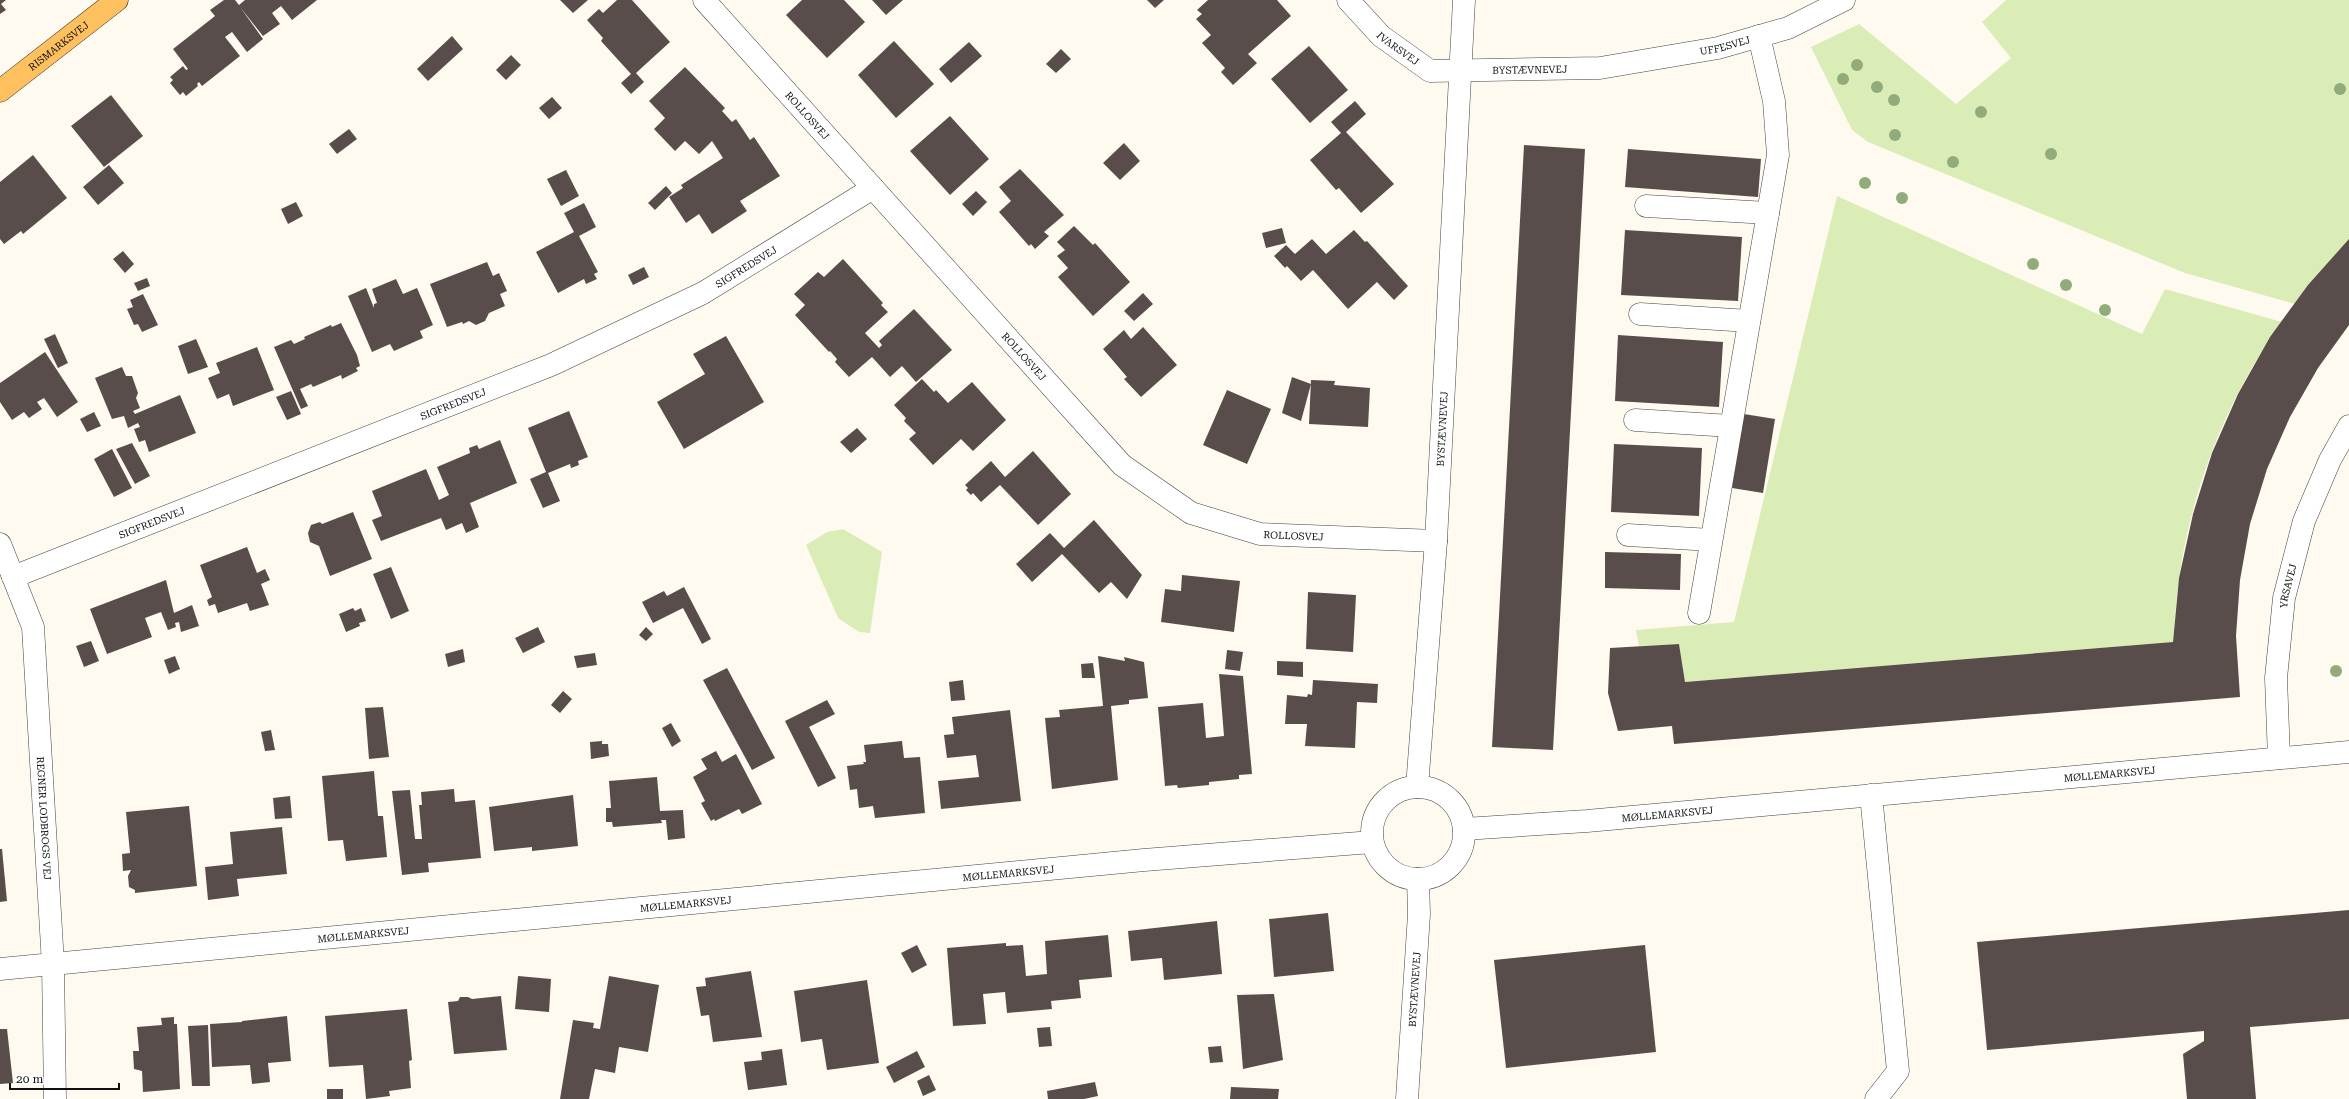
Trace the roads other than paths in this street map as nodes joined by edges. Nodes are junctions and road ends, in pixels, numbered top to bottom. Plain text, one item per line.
1 (117, 0) edge
2 (704, 0) edge
3 (1348, 0) edge
4 (1464, 0) edge
5 (1844, 0) edge
6 (1759, 36) junction
7 (1600, 68) joint
8 (1460, 70) junction
9 (0, 92) edge
10 (873, 188) junction
11 (1646, 206) dead end
12 (1768, 213) junction
13 (1640, 314) dead end
14 (1749, 321) junction
15 (1635, 420) dead end
16 (1731, 426) junction
17 (2349, 426) edge
18 (1628, 535) dead end
19 (1711, 540) junction
20 (1436, 541) junction
21 (0, 544) edge
22 (13, 577) junction
23 (1699, 613) dead end
24 (2349, 752) edge
25 (2279, 758) junction
26 (1417, 787) junction
27 (1871, 795) junction
28 (1464, 829) junction
29 (1372, 842) junction
30 (1418, 879) junction
31 (53, 964) junction
32 (0, 969) edge
33 (54, 1099) edge
34 (1407, 1099) edge
35 (1876, 1099) edge

1 - 9 main road, RISMARKSVEJ
2 - 10 street, ROLLOSVEJ
3 - 8 street, IVARSVEJ
4 - 8 street, BYSTÆVNEVEJ
5 - 6 street, UFFESVEJ
6 - 7 street, UFFESVEJ
6 - 12 street
7 - 8 street, BYSTÆVNEVEJ
8 - 20 street, BYSTÆVNEVEJ
10 - 20 street, ROLLOSVEJ
10 - 22 street, SIGFREDSVEJ
11 - 12 street
12 - 14 street
13 - 14 street
14 - 16 street
15 - 16 street
16 - 19 street
17 - 25 street, YRSAVEJ
18 - 19 street
19 - 23 street
20 - 26 street, BYSTÆVNEVEJ
21 - 22 street, REGNER LODBROGS VEJ
22 - 31 street, REGNER LODBROGS VEJ
24 - 25 street, MØLLEMARKSVEJ
25 - 27 street, MØLLEMARKSVEJ
26 - 28 street
26 - 29 street
27 - 28 street, MØLLEMARKSVEJ
27 - 35 street
28 - 30 street
29 - 30 street
29 - 31 street, MØLLEMARKSVEJ
30 - 34 street, BYSTÆVNEVEJ
31 - 32 street, MØLLEMARKSVEJ
31 - 33 street, REGNER LODBROGS VEJ

